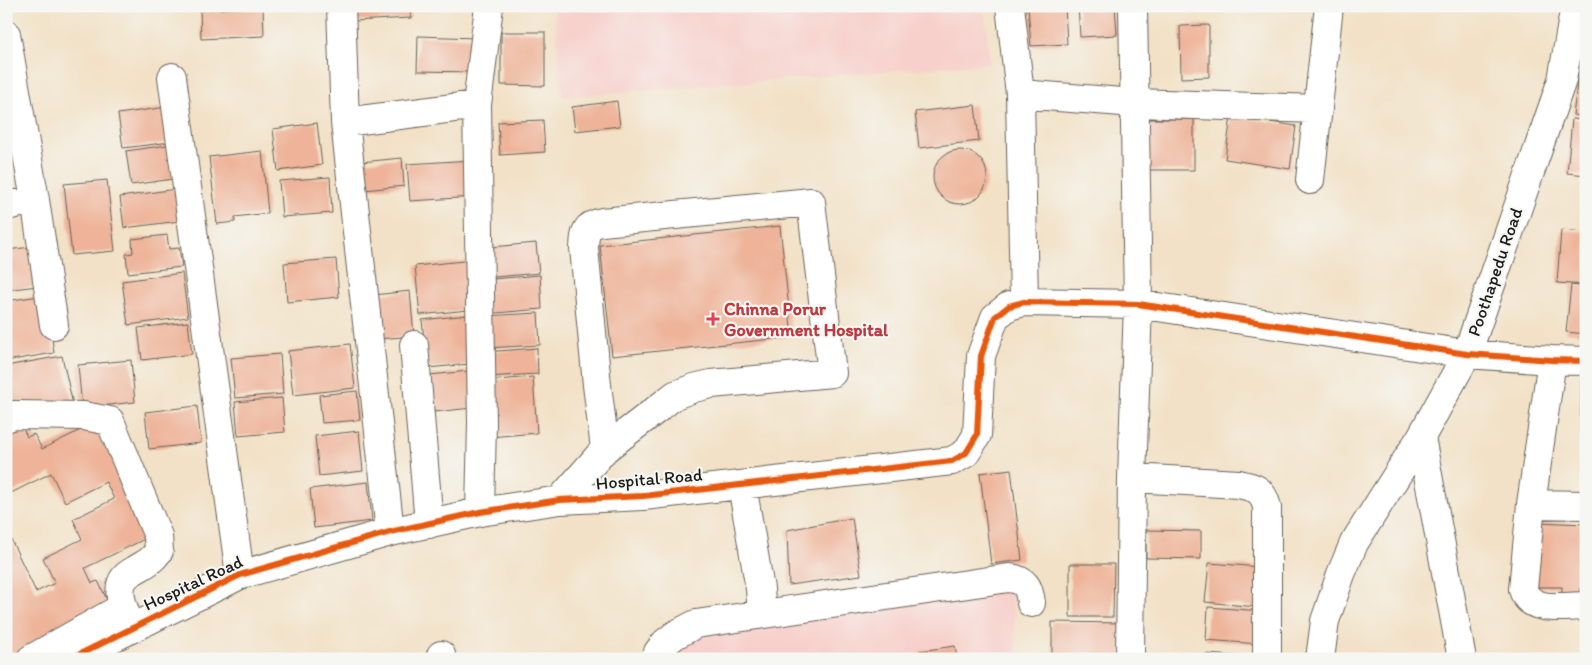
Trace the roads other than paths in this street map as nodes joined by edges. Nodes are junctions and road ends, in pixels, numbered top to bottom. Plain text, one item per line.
1 (341, 6) edge
2 (489, 6) edge
3 (1010, 6) edge
4 (1133, 6) edge
5 (1329, 6) edge
6 (1576, 6) edge
7 (6, 34) edge
8 (1577, 44) edge
9 (172, 78) dead end
10 (1020, 94) junction
11 (1135, 103) junction
12 (477, 105) junction
13 (1318, 109) junction
14 (345, 122) junction
15 (1310, 180) dead end
16 (35, 200) junction
17 (6, 206) edge
18 (1024, 302) junction
19 (1138, 304) junction
20 (54, 325) dead end
21 (414, 344) dead end
22 (1467, 354) junction
23 (1552, 360) junction
24 (1586, 360) edge
25 (6, 418) edge
26 (1421, 437) junction
27 (605, 449) junction
28 (1132, 478) junction
29 (742, 485) junction
30 (560, 500) junction
31 (1531, 504) junction
32 (1586, 505) edge
33 (480, 512) junction
34 (429, 524) junction
35 (390, 532) junction
36 (240, 575) junction
37 (761, 601) junction
38 (1031, 603) dead end
39 (1586, 606) edge
40 (127, 617) junction
41 (31, 659) edge
42 (70, 659) edge
43 (657, 659) edge
44 (1130, 659) edge
45 (1267, 659) edge
46 (1320, 659) edge
47 (1462, 659) edge

1 - 14 street
2 - 12 street
3 - 10 street
4 - 11 street
5 - 13 street
6 - 8 street, Poothapedu Road
7 - 16 street
8 - 22 street, Poothapedu Road
9 - 36 street
10 - 11 street
10 - 18 street
11 - 13 street
11 - 19 street
12 - 14 street
12 - 33 street
13 - 15 street
14 - 35 street
16 - 17 street
16 - 20 street
18 - 19 street, Hospital Road
18 - 29 street, Hospital Road
19 - 22 street, Hospital Road
19 - 28 street
21 - 34 street
22 - 23 street, Hospital Road
22 - 26 street, Poothapedu Road
23 - 24 street, Hospital Road
23 - 31 street
25 - 40 street
26 - 46 street, Poothapedu Road
26 - 47 street
27 - 27 street
27 - 30 street
28 - 44 street
28 - 45 street
29 - 30 street, Hospital Road
29 - 37 street
30 - 33 street, Hospital Road
31 - 32 street
31 - 39 street
33 - 34 street, Hospital Road
34 - 35 street, Hospital Road
35 - 36 street, Hospital Road
36 - 40 street, Hospital Road
37 - 38 street
37 - 43 street
40 - 41 street
40 - 42 street, Hospital Road

